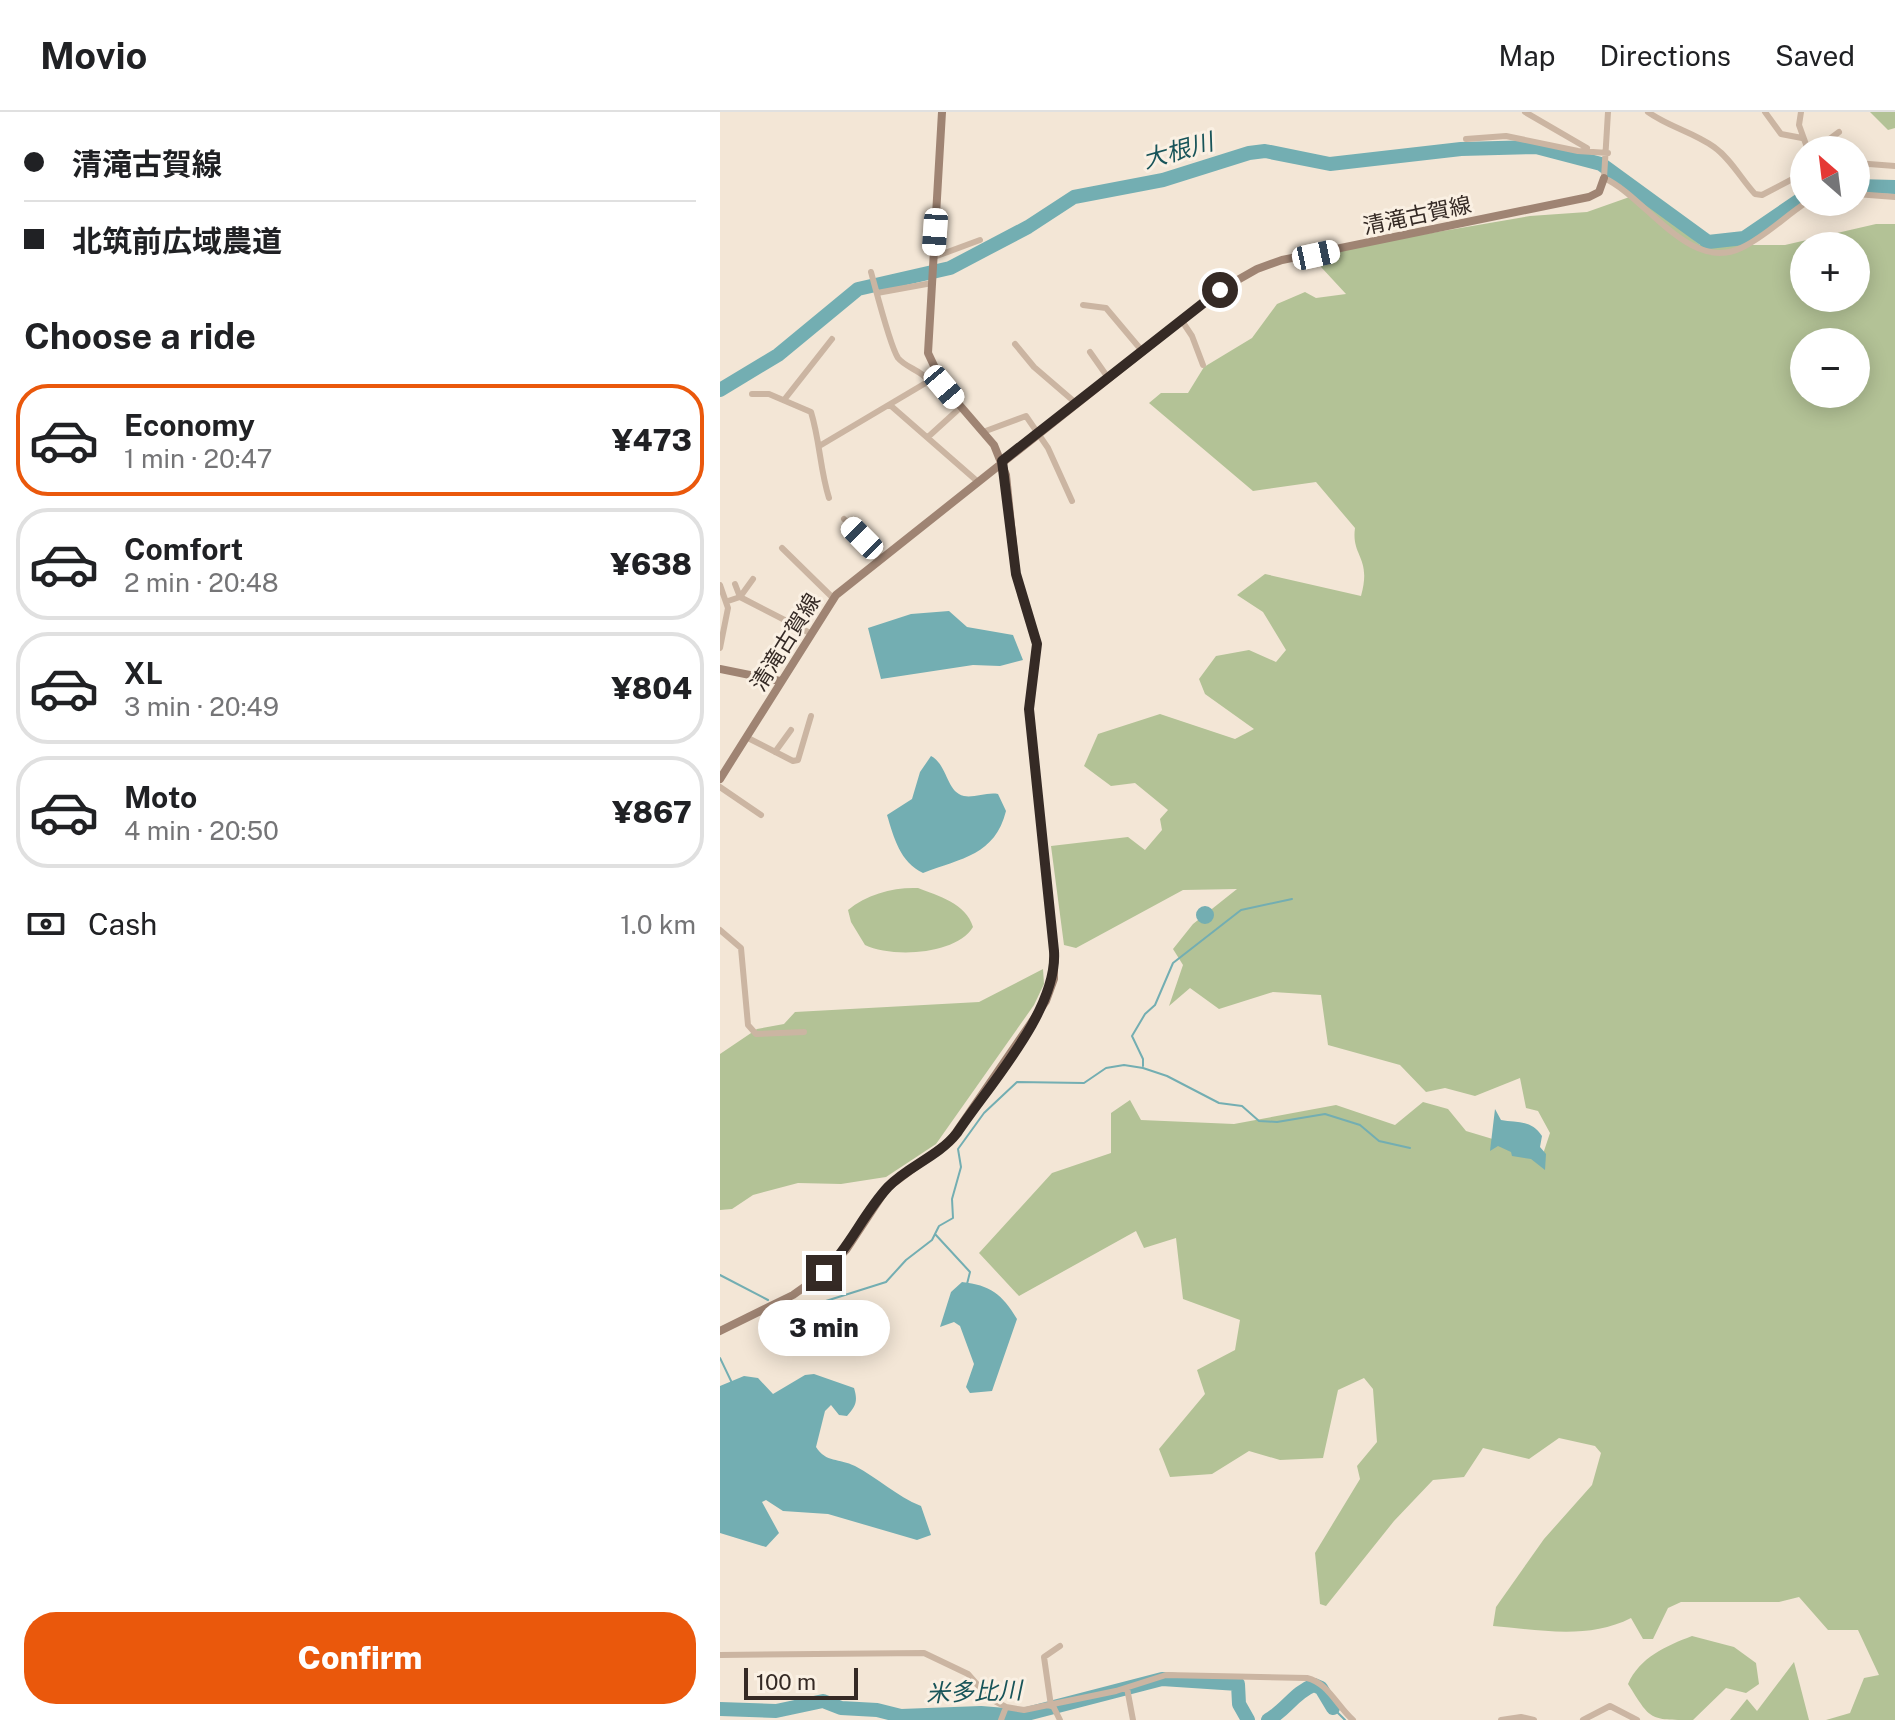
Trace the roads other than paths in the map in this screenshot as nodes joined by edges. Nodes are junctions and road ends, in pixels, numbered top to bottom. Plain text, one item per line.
1 (942, 112) edge
2 (1525, 112) edge
3 (1608, 112) edge
4 (1648, 112) edge
5 (1765, 112) edge
6 (1801, 112) edge
7 (1839, 132) dead end
8 (1792, 136) edge
9 (1802, 136) edge
10 (1834, 136) edge
11 (1466, 139) dead end
12 (1591, 149) junction
13 (1608, 153) junction
14 (1870, 164) edge
15 (1895, 166) edge
16 (1604, 178) junction
17 (1790, 180) edge
18 (1870, 195) edge
19 (1895, 197) edge
20 (1790, 214) edge
21 (980, 240) dead end
22 (934, 257) junction
23 (871, 272) dead end
24 (932, 280) junction
25 (877, 293) junction
26 (1083, 305) dead end
27 (1182, 321) junction
28 (832, 339) dead end
29 (1015, 344) dead end
30 (1090, 352) dead end
31 (1143, 352) junction
32 (1203, 365) dead end
33 (1109, 379) junction
34 (929, 381) junction
35 (940, 381) junction
36 (752, 394) dead end
37 (784, 400) junction
38 (1077, 404) junction
39 (890, 405) junction
40 (961, 407) junction
41 (983, 432) junction
42 (1039, 433) junction
43 (928, 437) junction
44 (821, 445) junction
45 (1002, 461) junction
46 (977, 481) junction
47 (829, 498) dead end
48 (1072, 501) dead end
49 (844, 519) dead end
50 (782, 548) dead end
51 (880, 556) junction
52 (753, 579) dead end
53 (735, 584) dead end
54 (720, 585) edge
55 (740, 597) junction
56 (833, 598) junction
57 (728, 601) junction
58 (810, 633) junction
59 (720, 648) edge
60 (720, 669) edge
61 (780, 681) junction
62 (811, 716) dead end
63 (791, 730) dead end
64 (746, 737) junction
65 (775, 752) junction
66 (720, 779) edge
67 (720, 787) edge
68 (761, 815) dead end
69 (720, 930) edge
70 (804, 1032) dead end
71 (720, 1331) edge
72 (1060, 1646) dead end
73 (720, 1655) edge
74 (1127, 1688) junction
75 (1052, 1706) junction
76 (1006, 1707) junction
77 (1001, 1720) edge
78 (1060, 1720) edge
79 (1133, 1720) edge
80 (1353, 1720) edge
81 (1501, 1720) edge
82 (1534, 1720) edge
83 (1583, 1720) edge
84 (1637, 1720) edge

1 - 22 street
2 - 12 street
3 - 13 street
4 - 17 street
5 - 8 street
6 - 9 street
7 - 10 street
11 - 12 street
12 - 13 street
13 - 16 street
14 - 15 street
16 - 20 street
16 - 27 street, 清滝古賀線
18 - 19 street
21 - 22 street
22 - 24 street
23 - 25 street
24 - 25 street
24 - 35 street
25 - 34 street
26 - 31 street
27 - 31 street, 清滝古賀線
27 - 32 street
28 - 37 street
29 - 38 street
30 - 33 street
31 - 33 street, 清滝古賀線
33 - 38 street, 清滝古賀線
34 - 35 street
34 - 39 street
35 - 40 street
36 - 37 street
37 - 44 street
38 - 42 street, 清滝古賀線
39 - 43 street
39 - 44 street
40 - 41 street
40 - 43 street
41 - 42 street
41 - 45 street
42 - 45 street, 清滝古賀線
42 - 48 street
43 - 46 street
44 - 47 street
45 - 46 street, 清滝古賀線
45 - 71 street
46 - 51 street, 清滝古賀線
49 - 51 street
50 - 56 street
51 - 56 street, 清滝古賀線
52 - 55 street
53 - 55 street
54 - 57 street
55 - 57 street
55 - 58 street
56 - 58 street, 清滝古賀線
57 - 59 street
58 - 61 street, 清滝古賀線
60 - 61 street
61 - 64 street, 清滝古賀線
62 - 65 street
63 - 65 street
64 - 65 street
64 - 66 street, 清滝古賀線
67 - 68 street
69 - 70 street
72 - 75 street
73 - 76 street
74 - 75 street
74 - 79 street
74 - 80 street
75 - 76 street
75 - 78 street
76 - 77 street
81 - 82 street
83 - 84 street

